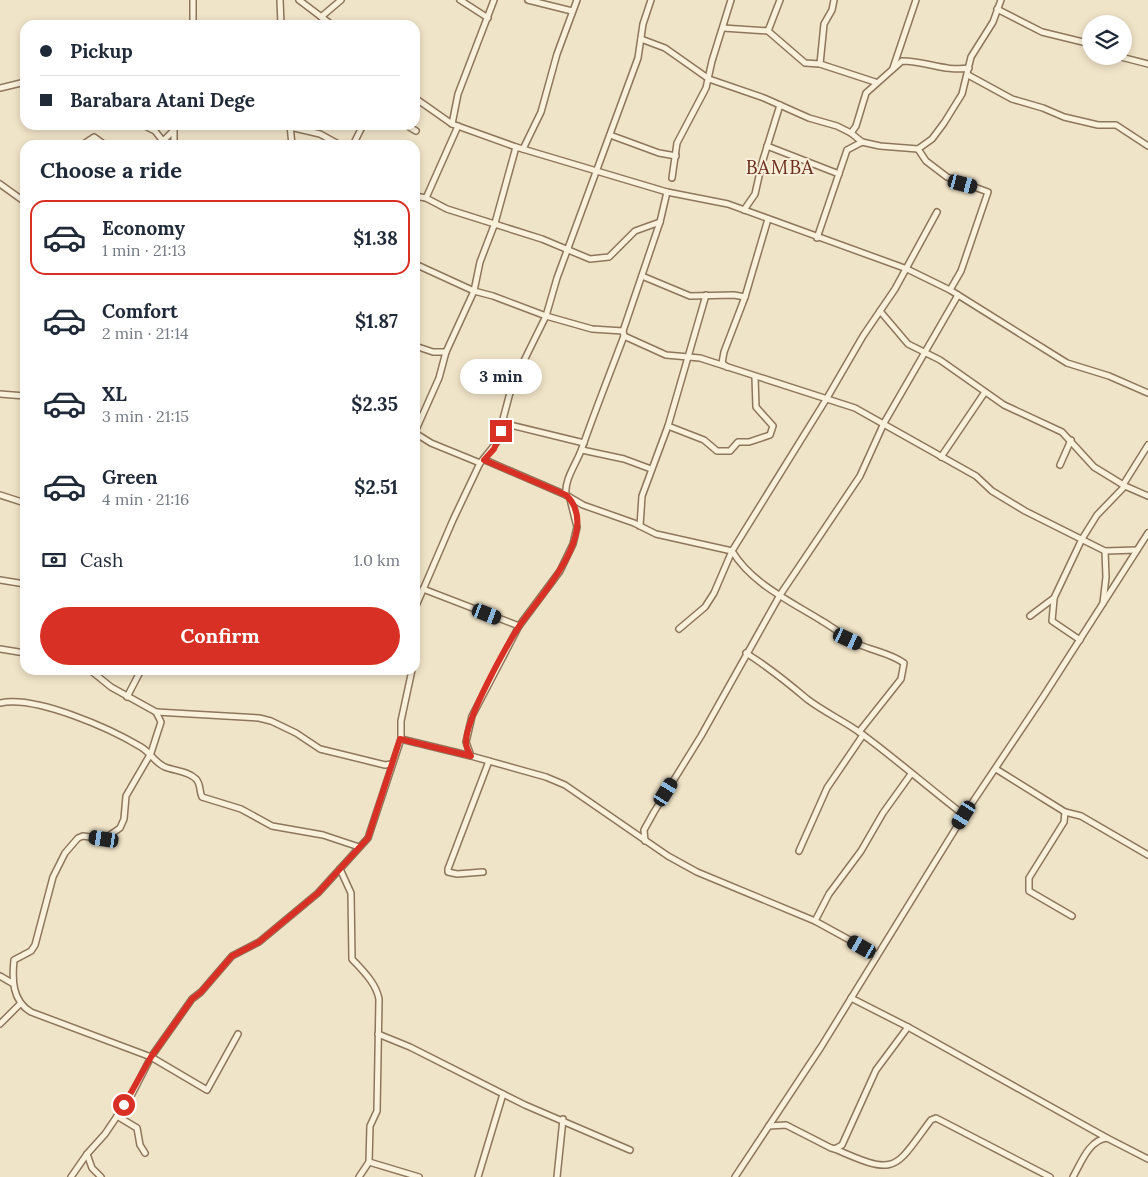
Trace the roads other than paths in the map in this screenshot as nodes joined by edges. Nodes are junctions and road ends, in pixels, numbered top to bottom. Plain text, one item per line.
1 (193, 0) edge
2 (280, 0) edge
3 (298, 0) edge
4 (341, 0) edge
5 (460, 0) edge
6 (494, 0) edge
7 (528, 0) edge
8 (577, 0) edge
9 (651, 0) edge
10 (731, 0) edge
11 (780, 0) edge
12 (834, 0) edge
13 (916, 0) edge
14 (993, 0) edge
15 (999, 4) edge
16 (572, 11) junction
17 (321, 17) junction
18 (488, 18) junction
19 (193, 20) edge
20 (281, 20) edge
21 (325, 20) edge
22 (723, 28) junction
23 (768, 31) junction
24 (641, 39) junction
25 (1082, 42) edge
26 (1132, 60) edge
27 (820, 64) junction
28 (1148, 64) edge
29 (893, 68) junction
30 (968, 68) junction
31 (968, 75) junction
32 (709, 79) junction
33 (875, 82) junction
34 (20, 83) edge
35 (0, 88) edge
36 (420, 101) edge
37 (780, 106) junction
38 (455, 125) junction
39 (153, 130) edge
40 (305, 130) edge
41 (851, 133) junction
42 (610, 136) junction
43 (162, 140) edge
44 (331, 140) edge
45 (862, 142) junction
46 (767, 146) junction
47 (1148, 146) edge
48 (516, 147) junction
49 (523, 149) junction
50 (918, 149) junction
51 (676, 156) junction
52 (598, 171) junction
53 (839, 174) junction
54 (672, 178) dead end
55 (0, 184) edge
56 (667, 192) junction
57 (420, 197) edge
58 (20, 198) edge
59 (426, 198) junction
60 (744, 210) junction
61 (937, 212) dead end
62 (768, 220) junction
63 (660, 222) junction
64 (495, 223) junction
65 (817, 238) junction
66 (568, 248) junction
67 (420, 266) edge
68 (907, 269) junction
69 (642, 276) junction
70 (950, 290) junction
71 (474, 291) junction
72 (706, 295) junction
73 (958, 296) junction
74 (745, 298) junction
75 (880, 311) junction
76 (546, 316) junction
77 (624, 333) junction
78 (420, 348) edge
79 (446, 352) junction
80 (927, 352) junction
81 (689, 358) junction
82 (728, 369) junction
83 (755, 378) junction
84 (985, 392) junction
85 (1148, 393) edge
86 (0, 394) edge
87 (20, 394) edge
88 (827, 398) junction
89 (420, 422) edge
90 (502, 423) junction
91 (884, 423) junction
92 (668, 426) junction
93 (420, 436) edge
94 (1071, 440) junction
95 (584, 442) junction
96 (1148, 445) edge
97 (582, 450) junction
98 (941, 457) junction
99 (482, 462) junction
100 (1060, 465) dead end
101 (651, 469) junction
102 (1124, 485) junction
103 (0, 495) edge
104 (1148, 496) edge
105 (568, 497) junction
106 (20, 501) edge
107 (640, 526) junction
108 (1148, 533) edge
109 (1082, 539) junction
110 (1142, 542) junction
111 (1148, 545) edge
112 (1137, 550) junction
113 (732, 551) junction
114 (1105, 551) junction
115 (0, 580) edge
116 (20, 583) edge
117 (423, 589) junction
118 (780, 595) junction
119 (420, 596) edge
120 (1054, 598) junction
121 (1103, 605) junction
122 (1030, 616) dead end
123 (519, 626) junction
124 (679, 629) dead end
125 (1080, 640) junction
126 (0, 649) edge
127 (20, 651) edge
128 (746, 653) junction
129 (97, 675) edge
130 (138, 675) edge
131 (411, 675) edge
132 (127, 697) junction
133 (0, 703) edge
134 (156, 712) junction
135 (861, 733) junction
136 (400, 739) junction
137 (151, 753) junction
138 (471, 756) junction
139 (489, 761) junction
140 (391, 764) junction
141 (996, 769) junction
142 (911, 774) junction
143 (1066, 812) junction
144 (964, 815) junction
145 (644, 830) junction
146 (638, 836) junction
147 (645, 841) junction
148 (359, 847) junction
149 (799, 851) dead end
150 (1148, 855) edge
151 (340, 869) junction
152 (483, 872) dead end
153 (1072, 916) dead end
154 (815, 921) junction
155 (877, 955) junction
156 (0, 976) edge
157 (12, 983) junction
158 (851, 998) junction
159 (20, 1004) junction
160 (0, 1024) edge
161 (908, 1027) junction
162 (238, 1034) dead end
163 (378, 1034) junction
164 (151, 1057) junction
165 (503, 1094) junction
166 (777, 1111) junction
167 (117, 1116) junction
168 (562, 1119) junction
169 (782, 1124) junction
170 (769, 1126) junction
171 (1107, 1138) junction
172 (835, 1149) junction
173 (630, 1150) dead end
174 (145, 1152) dead end
175 (87, 1154) junction
176 (1148, 1159) edge
177 (369, 1162) junction
178 (867, 1169) dead end
179 (894, 1171) dead end
180 (71, 1177) edge
181 (101, 1177) edge
182 (359, 1177) edge
183 (419, 1177) edge
184 (478, 1177) edge
185 (557, 1177) edge
186 (735, 1177) edge
187 (1050, 1177) edge
188 (1072, 1177) edge

1 - 19 street
2 - 20 street
3 - 17 street
4 - 17 street
5 - 18 street
6 - 18 street
7 - 16 street
8 - 16 street
9 - 24 street
10 - 22 street
11 - 23 street
12 - 27 street
13 - 29 street
14 - 15 street
15 - 25 street
15 - 30 street
16 - 49 street
17 - 21 street
18 - 38 street
22 - 23 street
22 - 32 street
23 - 27 street
24 - 32 street
24 - 42 street
26 - 28 street
27 - 33 street
29 - 30 street
29 - 33 street
30 - 31 street
31 - 47 street
31 - 50 street
32 - 37 street
32 - 51 street
33 - 41 street
34 - 35 street
36 - 38 street
37 - 41 street
37 - 46 street
38 - 48 street
38 - 59 street
39 - 43 street
40 - 44 street
41 - 45 street
42 - 51 street
42 - 52 street
45 - 50 street
45 - 53 street
46 - 53 street
46 - 60 street
48 - 49 street
48 - 64 street
49 - 52 street
50 - 70 street
51 - 54 street
52 - 56 street
52 - 66 street
53 - 65 street
55 - 58 street
56 - 60 street
56 - 63 street
57 - 59 street
59 - 64 street
60 - 62 street
61 - 68 street
62 - 65 street
62 - 74 street
63 - 66 street
63 - 69 street
64 - 66 street
64 - 71 street
65 - 68 street
66 - 76 street
67 - 71 street
68 - 70 street
68 - 75 street
69 - 72 street
69 - 77 street
70 - 73 street
71 - 76 street
71 - 79 street
72 - 74 street
72 - 81 street
73 - 80 street
73 - 85 street
74 - 82 street
75 - 80 street
75 - 88 street
76 - 77 street
76 - 90 street
77 - 81 street
77 - 95 street
78 - 79 street
79 - 89 street
80 - 84 street
80 - 91 street
81 - 82 street
81 - 92 street
82 - 83 street
83 - 88 street
83 - 92 street
84 - 94 street
84 - 98 street
86 - 87 street
88 - 91 street
88 - 113 street
90 - 95 street
90 - 99 street
91 - 98 street
91 - 118 street
92 - 101 street
93 - 99 street
94 - 100 street
94 - 102 street
95 - 97 street
96 - 102 street
97 - 101 street
97 - 105 street
98 - 109 street
99 - 105 street
99 - 117 street
101 - 107 street
102 - 104 street
102 - 109 street
103 - 106 street
105 - 107 street
105 - 123 street
107 - 113 street
108 - 110 street
109 - 114 street
109 - 120 street
110 - 111 street
110 - 112 street
112 - 114 street
112 - 121 street
113 - 118 street
113 - 124 street
114 - 121 street
115 - 116 street
117 - 119 street
117 - 123 street
118 - 128 street
118 - 135 street
120 - 122 street
120 - 125 street
121 - 125 street
123 - 138 street
125 - 141 street
126 - 127 street
128 - 135 street
128 - 145 street
129 - 132 street
130 - 132 street
131 - 136 street
132 - 134 street
133 - 137 street
134 - 137 street
134 - 140 street
135 - 142 street
135 - 149 street
136 - 138 street
136 - 140 street
137 - 148 street
137 - 157 street
138 - 139 street
139 - 146 street
139 - 152 street
140 - 148 street
141 - 143 street
141 - 144 street
142 - 144 street
142 - 154 street
143 - 150 street
143 - 153 street
144 - 155 street
145 - 146 street
145 - 147 street
146 - 147 street
147 - 154 street
148 - 151 street
151 - 163 street
151 - 164 street
154 - 155 street
155 - 158 street
156 - 157 street
157 - 159 street
158 - 161 street
158 - 166 street
159 - 160 street
159 - 164 street
161 - 171 street
161 - 172 street
162 - 164 street
163 - 165 street
163 - 177 street
164 - 167 street
165 - 168 street
165 - 184 street
166 - 169 street
166 - 170 street
167 - 174 street
167 - 175 street
168 - 173 street
168 - 185 street
169 - 170 street
169 - 172 street
170 - 186 street
171 - 176 street
171 - 188 street
172 - 178 street
175 - 180 street
175 - 181 street
177 - 182 street
177 - 183 street
179 - 187 street

